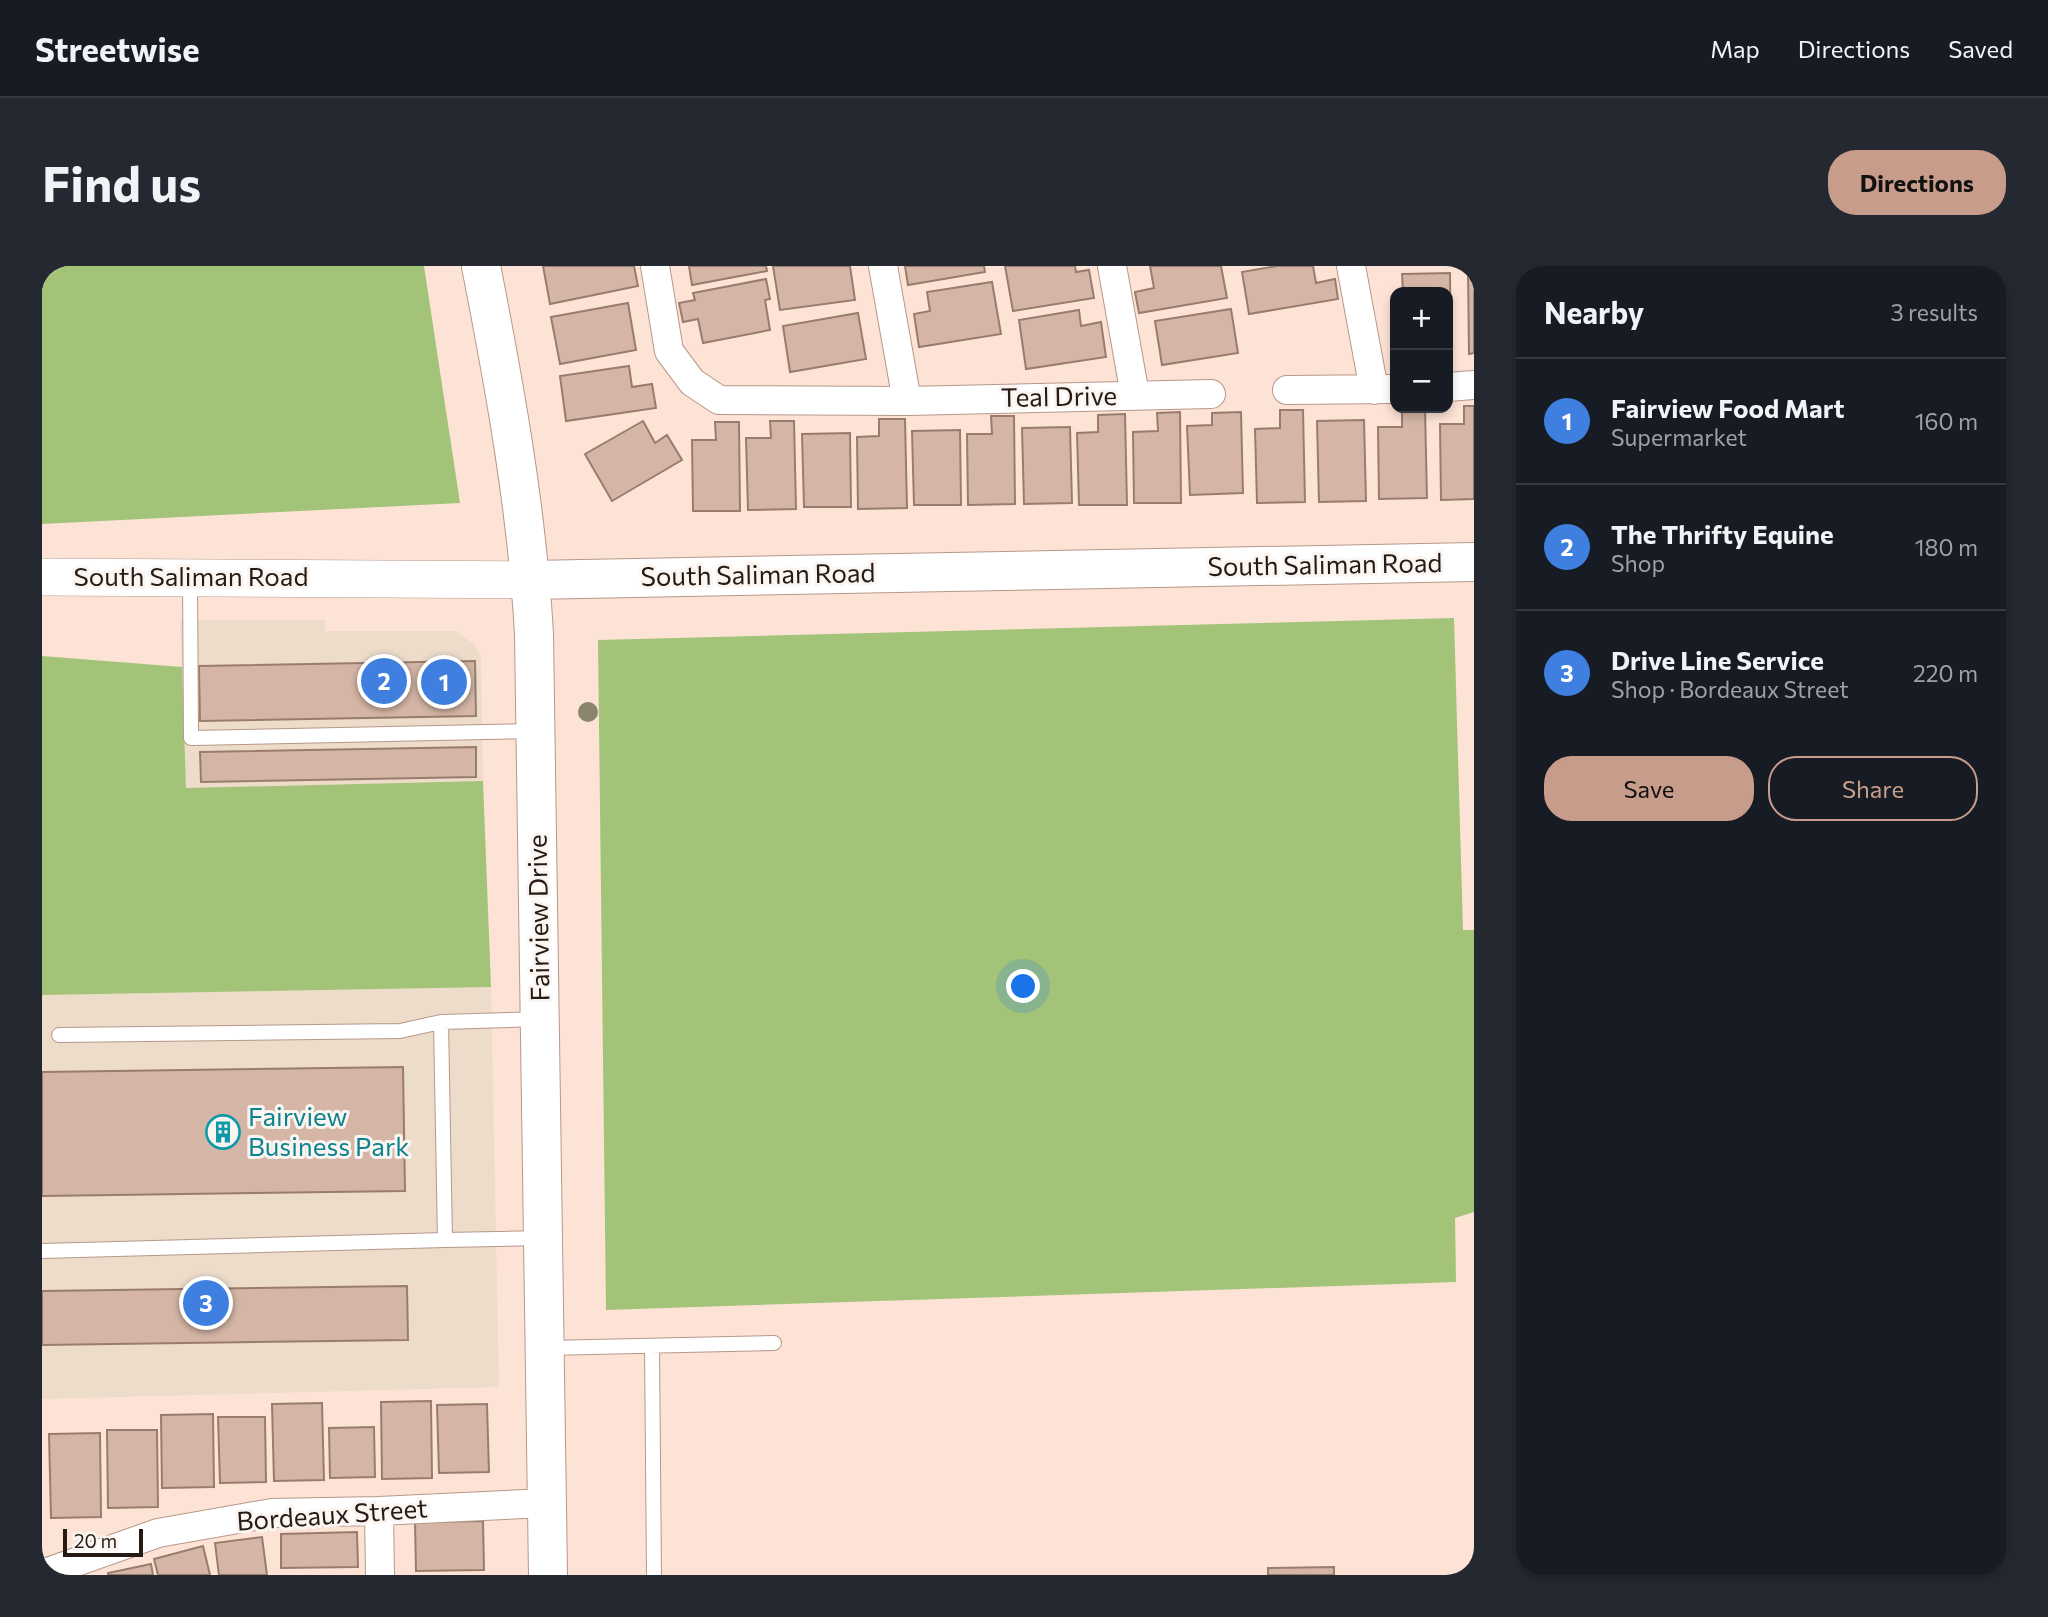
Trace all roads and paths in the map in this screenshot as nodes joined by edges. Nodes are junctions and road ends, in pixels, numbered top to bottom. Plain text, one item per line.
1 (481, 266) edge
2 (654, 266) edge
3 (883, 266) edge
4 (1112, 266) edge
5 (1351, 266) edge
6 (1474, 386) edge
7 (1453, 387) edge
8 (1287, 390) dead end
9 (1385, 390) edge
10 (1211, 394) dead end
11 (1135, 395) junction
12 (906, 401) junction
13 (1474, 562) edge
14 (42, 577) edge
15 (190, 577) junction
16 (531, 580) junction
17 (536, 731) junction
18 (541, 1018) junction
19 (441, 1022) junction
20 (60, 1035) dead end
21 (543, 1238) junction
22 (445, 1240) junction
23 (42, 1251) edge
24 (774, 1343) dead end
25 (652, 1346) junction
26 (544, 1348) junction
27 (547, 1503) junction
28 (379, 1511) junction
29 (42, 1574) edge
30 (380, 1575) edge
31 (548, 1575) edge
32 (654, 1575) edge

1 - 16 main road, Fairview Drive
2 - 12 street, Teal Drive
3 - 12 street
4 - 11 street
5 - 9 street
6 - 7 street
8 - 9 street
10 - 11 street, Teal Drive
11 - 12 street, Teal Drive
13 - 16 main road, South Saliman Road
14 - 15 street, South Saliman Road
15 - 16 street, South Saliman Road
15 - 17 lane
16 - 17 main road, Fairview Drive
17 - 18 main road, Fairview Drive
18 - 19 lane
18 - 21 main road, Fairview Drive
19 - 20 lane
19 - 22 lane
21 - 22 lane
21 - 26 main road, Fairview Drive
22 - 23 lane
24 - 25 lane
25 - 26 lane
25 - 32 lane
26 - 27 main road, Fairview Drive
27 - 28 street, Bordeaux Street
27 - 31 main road, Fairview Drive
28 - 29 street, Bordeaux Street
28 - 30 street

